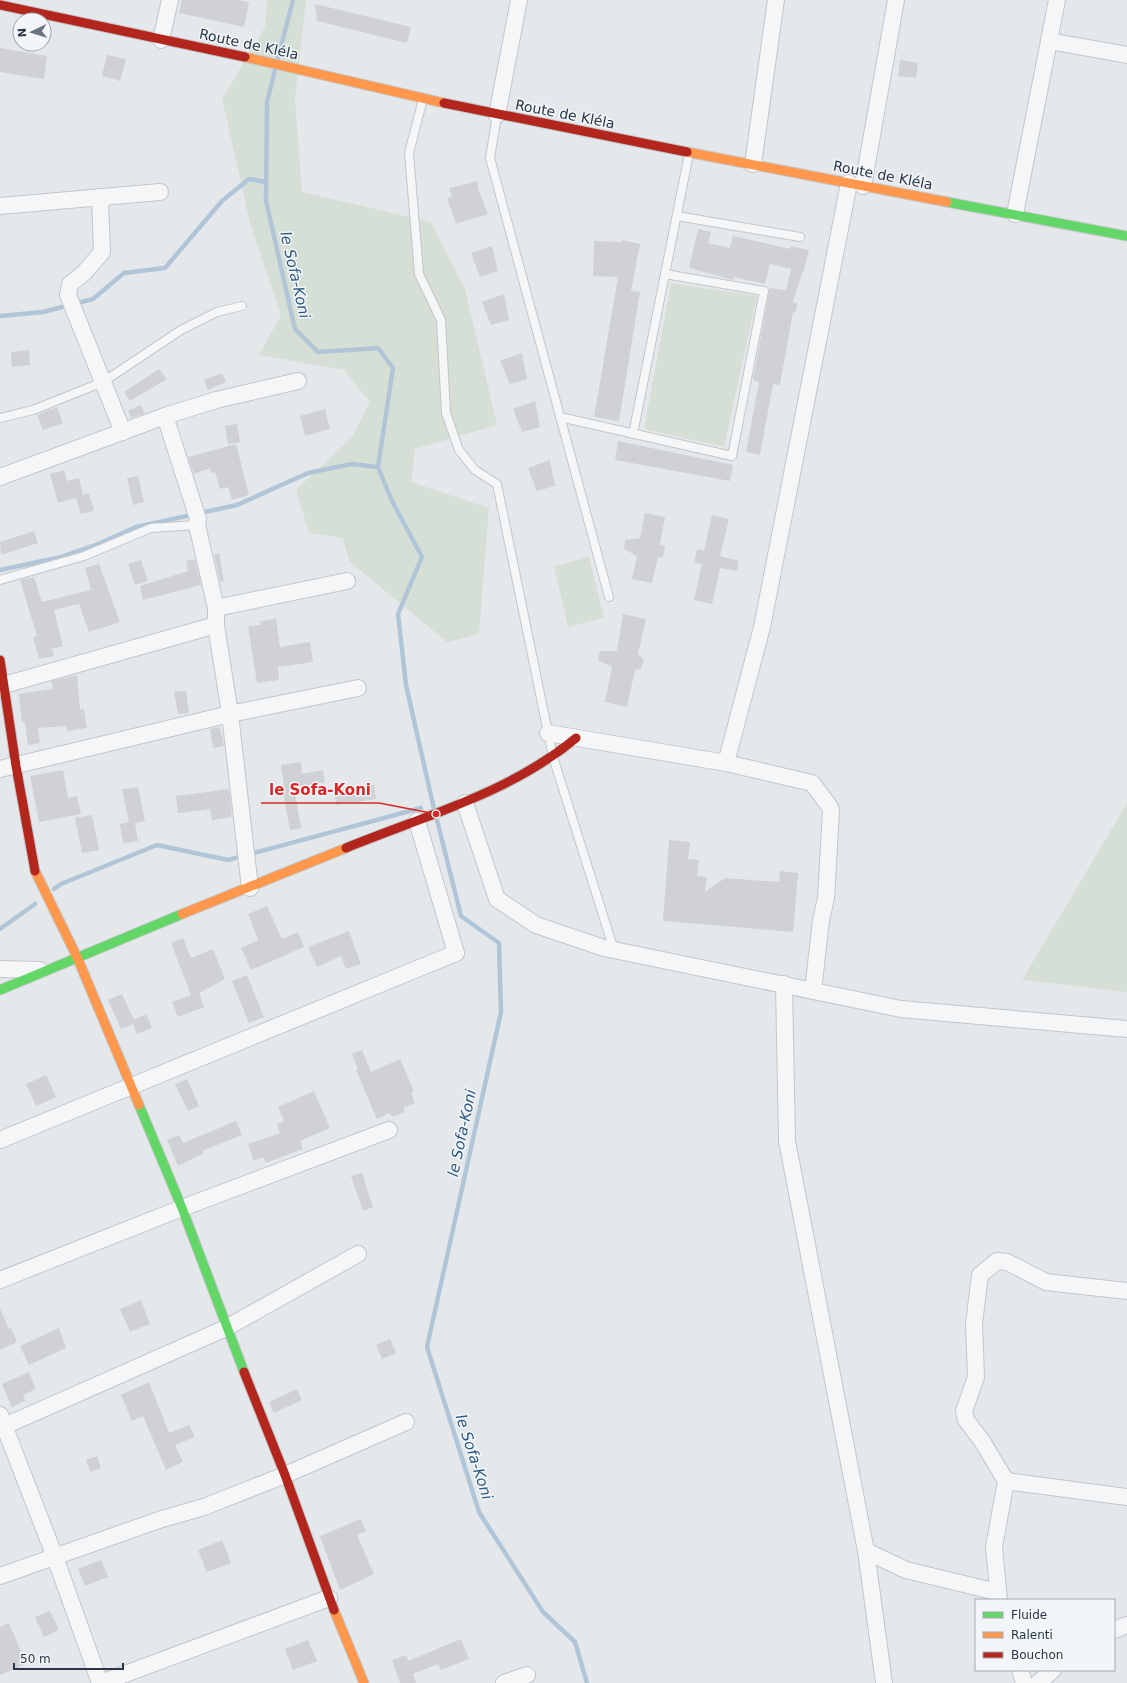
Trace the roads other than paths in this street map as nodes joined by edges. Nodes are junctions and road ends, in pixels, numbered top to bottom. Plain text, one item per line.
1 (170, 0) edge
2 (519, 0) edge
3 (776, 0) edge
4 (896, 0) edge
5 (1056, 0) edge
6 (0, 5) edge
7 (161, 40) junction
8 (1049, 40) junction
9 (1127, 55) edge
10 (423, 98) junction
11 (497, 114) junction
12 (690, 153) junction
13 (753, 164) junction
14 (856, 184) junction
15 (160, 192) dead end
16 (100, 197) junction
17 (0, 206) edge
18 (1015, 214) junction
19 (677, 216) junction
20 (1127, 236) edge
21 (800, 237) dead end
22 (665, 274) junction
23 (242, 306) dead end
24 (298, 381) dead end
25 (103, 382) junction
26 (165, 416) junction
27 (560, 417) junction
28 (0, 418) edge
29 (123, 432) junction
30 (633, 434) junction
31 (0, 477) edge
32 (196, 517) junction
33 (0, 580) edge
34 (347, 581) dead end
35 (609, 597) dead end
36 (216, 608) junction
37 (216, 625) junction
38 (0, 660) edge
39 (2, 685) edge
40 (358, 688) dead end
41 (230, 714) junction
42 (548, 733) junction
43 (576, 738) junction
44 (553, 757) junction
45 (726, 763) junction
46 (16, 766) junction
47 (0, 769) edge
48 (465, 803) junction
49 (417, 821) junction
50 (250, 888) junction
51 (614, 950) junction
52 (77, 957) junction
53 (0, 969) edge
54 (45, 970) junction
55 (784, 984) junction
56 (0, 990) edge
57 (813, 991) junction
58 (1127, 1029) edge
59 (132, 1087) junction
60 (389, 1130) dead end
61 (0, 1140) edge
62 (182, 1208) junction
63 (358, 1254) dead end
64 (0, 1280) edge
65 (1127, 1291) edge
66 (226, 1328) junction
67 (406, 1422) dead end
68 (2, 1423) edge
69 (285, 1475) junction
70 (1006, 1481) junction
71 (1127, 1497) edge
72 (866, 1551) junction
73 (54, 1557) junction
74 (0, 1576) edge
75 (998, 1596) edge
76 (329, 1598) junction
77 (1127, 1625) edge
78 (1115, 1630) edge
79 (1020, 1671) edge
80 (1052, 1671) edge
81 (527, 1675) dead end
82 (100, 1683) edge
83 (364, 1683) edge
84 (504, 1683) edge
85 (884, 1683) edge
86 (1024, 1683) edge
87 (1038, 1683) edge

1 - 7 street
2 - 11 street
3 - 13 street
4 - 14 street
5 - 8 street
6 - 7 street, Route de Kléla
7 - 10 street, Route de Kléla
8 - 9 street
8 - 18 street
10 - 11 street, Route de Kléla
10 - 42 lane
11 - 12 street, Route de Kléla
11 - 27 lane
12 - 13 street, Route de Kléla
12 - 19 lane
13 - 14 street, Route de Kléla
14 - 18 street, Route de Kléla
14 - 45 street
15 - 16 street
16 - 17 street
16 - 25 street
18 - 20 street, Route de Kléla
19 - 21 lane
19 - 22 lane
22 - 30 lane
22 - 30 lane
23 - 25 lane
24 - 26 street
25 - 28 lane
25 - 29 street
26 - 29 street
26 - 32 street
27 - 30 lane
27 - 35 lane
29 - 31 street
32 - 33 lane
32 - 36 street
34 - 36 street
36 - 37 street
37 - 39 street
37 - 41 street
38 - 39 street
39 - 46 street
40 - 41 street
41 - 46 street
41 - 50 street
42 - 43 street
42 - 44 lane
43 - 44 street
43 - 45 street
44 - 48 street
44 - 51 lane
45 - 57 street
46 - 47 street
46 - 52 street
48 - 49 street
48 - 51 street
49 - 50 street
49 - 59 street
50 - 52 street
51 - 55 street
52 - 54 street
52 - 59 street
53 - 54 street
54 - 56 street
55 - 57 street
55 - 72 street
57 - 58 street
59 - 61 street
59 - 62 street
60 - 62 street
62 - 64 street
62 - 66 street
63 - 66 street
65 - 70 street
66 - 68 street
66 - 69 street
67 - 69 street
68 - 73 street
69 - 73 street
69 - 76 street
70 - 71 street
70 - 75 street
72 - 75 street
72 - 85 street
73 - 74 street
73 - 82 street
76 - 82 street
76 - 83 street
77 - 78 street
79 - 86 street
80 - 87 street
81 - 84 street

